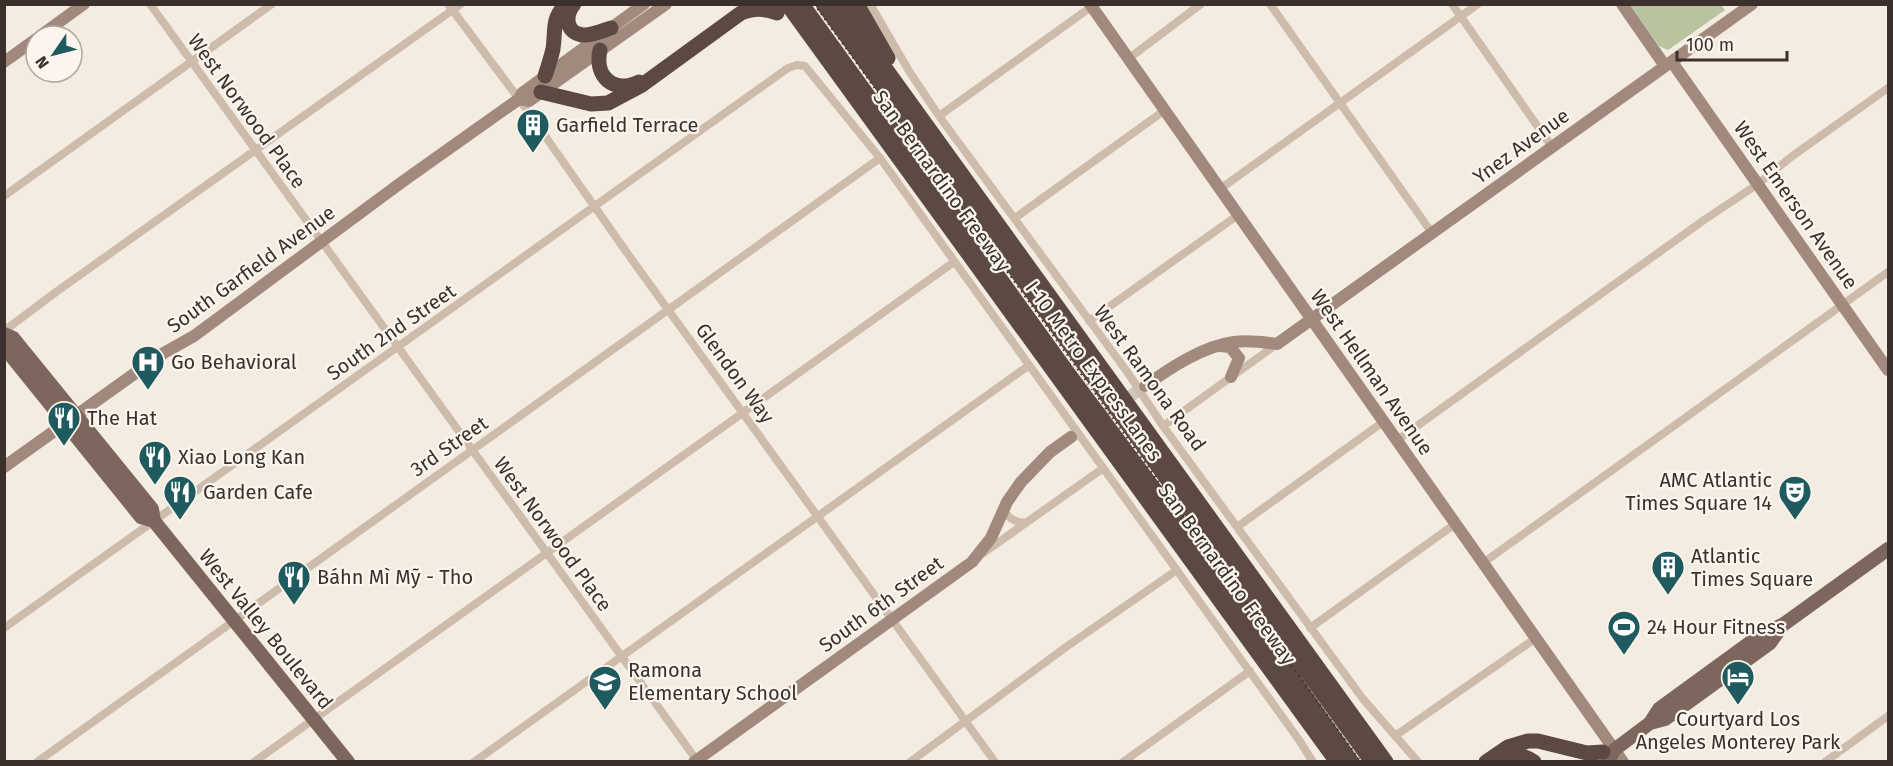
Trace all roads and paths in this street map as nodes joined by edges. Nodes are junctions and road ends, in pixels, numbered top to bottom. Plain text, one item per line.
1 (84, 4) edge
2 (150, 4) edge
3 (272, 4) edge
4 (461, 4) edge
5 (566, 4) edge
6 (574, 4) edge
7 (644, 4) edge
8 (666, 4) edge
9 (742, 4) edge
10 (802, 4) edge
11 (824, 4) edge
12 (839, 4) edge
13 (1201, 4) edge
14 (1270, 4) edge
15 (1452, 4) edge
16 (1478, 4) edge
17 (1622, 4) edge
18 (1752, 4) edge
19 (868, 5) edge
20 (1090, 6) edge
21 (778, 7) edge
22 (451, 8) edge
23 (1461, 17) junction
24 (56, 24) edge
25 (611, 28) junction
26 (24, 48) edge
27 (600, 50) junction
28 (1128, 59) junction
29 (4, 62) edge
30 (192, 63) junction
31 (1669, 64) junction
32 (545, 76) junction
33 (1888, 88) edge
34 (900, 89) junction
35 (541, 92) junction
36 (519, 99) junction
37 (1340, 103) junction
38 (1165, 110) junction
39 (939, 116) junction
40 (1552, 147) junction
41 (256, 151) junction
42 (880, 158) junction
43 (1758, 184) junction
44 (1220, 189) junction
45 (4, 196) edge
46 (594, 206) junction
47 (1238, 215) junction
48 (1015, 219) junction
49 (1432, 233) junction
50 (322, 242) junction
51 (954, 262) junction
52 (1888, 272) edge
53 (1843, 305) junction
54 (669, 309) junction
55 (1312, 319) junction
56 (1089, 321) junction
57 (4, 333) edge
58 (1277, 344) junction
59 (1220, 346) junction
60 (4, 347) edge
61 (397, 347) junction
62 (1028, 366) junction
63 (1888, 370) edge
64 (1231, 377) junction
65 (1145, 386) tunnel mouth
66 (744, 412) junction
67 (71, 419) junction
68 (1383, 422) junction
69 (1163, 426) junction
70 (1071, 437) tunnel mouth
71 (1396, 441) junction
72 (472, 450) junction
73 (4, 467) edge
74 (1102, 469) junction
75 (1007, 502) junction
76 (817, 515) junction
77 (154, 521) junction
78 (1026, 523) junction
79 (1455, 524) junction
80 (1237, 527) junction
81 (1888, 549) edge
82 (547, 553) junction
83 (972, 562) junction
84 (1483, 563) junction
85 (1177, 570) junction
86 (893, 619) junction
87 (234, 621) junction
88 (4, 628) edge
89 (1310, 628) junction
90 (1536, 638) junction
91 (622, 657) junction
92 (1250, 671) junction
93 (1888, 716) edge
94 (314, 718) junction
95 (1307, 720) junction
96 (966, 721) junction
97 (1395, 736) junction
98 (1374, 754) edge
99 (1608, 754) edge
100 (697, 761) edge
101 (37, 762) edge
102 (254, 762) edge
103 (348, 762) edge
104 (474, 762) edge
105 (910, 762) edge
106 (995, 762) edge
107 (1123, 762) edge
108 (1312, 762) edge
109 (1328, 762) edge
110 (1337, 762) edge
111 (1352, 762) edge
112 (1386, 762) edge
113 (1394, 762) edge
114 (1418, 762) edge
115 (1486, 762) edge
116 (1497, 762) edge
117 (1533, 762) edge
118 (1590, 762) edge
119 (1623, 762) edge
120 (1825, 762) edge

1 - 24 street
2 - 30 street, West Norwood Place
3 - 30 street
4 - 22 street
5 - 32 highway
6 - 25 highway
7 - 25 street, South Garfield Avenue
8 - 27 street, South Garfield Avenue
9 - 27 highway
10 - 111 highway, I-10 Metro ExpressLanes
11 - 98 highway, I-10 Metro ExpressLanes
12 - 34 highway, San Bernardino Freeway
13 - 28 street
14 - 37 street
15 - 23 street
16 - 23 street
17 - 31 street, West Emerson Avenue
18 - 31 street, Ynez Avenue
19 - 34 highway
19 - 39 street, West Ramona Road
20 - 28 street, West Hellman Avenue
20 - 39 street
21 - 35 highway
21 - 95 highway, San Bernardino Freeway
22 - 36 street, Glendon Way
22 - 41 street
23 - 37 street
23 - 40 street
25 - 32 street, South Garfield Avenue
26 - 29 street
27 - 35 street, South Garfield Avenue
28 - 38 street, West Hellman Avenue
30 - 41 street, West Norwood Place
30 - 45 street
31 - 40 street, Ynez Avenue
31 - 43 street, West Emerson Avenue
32 - 36 street, South Garfield Avenue
33 - 43 street
34 - 98 highway, San Bernardino Freeway
35 - 36 street, South Garfield Avenue
36 - 46 street, Glendon Way
36 - 50 street, South Garfield Avenue
37 - 44 street
37 - 49 street
38 - 44 street, West Hellman Avenue
38 - 48 street
39 - 48 street, West Ramona Road
40 - 49 street, Ynez Avenue
41 - 50 street, West Norwood Place
41 - 57 street
42 - 46 street, South 2nd Street
42 - 51 street
42 - 54 street, 3rd Street
43 - 53 street, West Emerson Avenue
43 - 71 street
44 - 47 street, West Hellman Avenue
46 - 54 street, Glendon Way
46 - 61 street, South 2nd Street
47 - 55 street, West Hellman Avenue
47 - 56 street
48 - 56 street, West Ramona Road
49 - 55 street, Ynez Avenue
50 - 61 street, West Norwood Place
50 - 67 street, South Garfield Avenue
51 - 62 street
51 - 66 street
52 - 53 street
53 - 63 street, West Emerson Avenue
53 - 84 street
54 - 66 street, Glendon Way
54 - 72 street, 3rd Street
55 - 58 street
55 - 68 street, West Hellman Avenue
56 - 69 street, West Ramona Road
57 - 67 main road
58 - 59 street
58 - 64 street
59 - 64 street
59 - 65 street
60 - 67 main road
61 - 72 street, West Norwood Place
61 - 77 street, South 2nd Street
62 - 74 street
62 - 76 street
64 - 69 street
66 - 76 street, Glendon Way
66 - 82 street
67 - 73 street, South Garfield Avenue
67 - 77 main road, West Valley Boulevard
68 - 71 street, West Hellman Avenue
68 - 80 street
69 - 80 street, West Ramona Road
70 - 75 street, South 6th Street
71 - 79 street, West Hellman Avenue
72 - 82 street, West Norwood Place
72 - 87 street, 3rd Street
74 - 78 street, South 6th Street
74 - 85 street
75 - 78 street
75 - 83 street, South 6th Street
76 - 86 street, Glendon Way
76 - 91 street
77 - 87 main road, West Valley Boulevard
77 - 88 street, South 2nd Street
78 - 83 street, South 6th Street
79 - 84 street, West Hellman Avenue
79 - 89 street
80 - 89 street, West Ramona Road
81 - 99 main road
82 - 91 street, West Norwood Place
82 - 94 street
83 - 86 street, South 6th Street
84 - 90 street, West Hellman Avenue
85 - 92 street
85 - 96 street
86 - 96 street, Glendon Way
86 - 100 street, South 6th Street
87 - 94 main road, West Valley Boulevard
87 - 101 street, 3rd Street
89 - 97 street, West Ramona Road
90 - 97 street
90 - 99 street, West Hellman Avenue
91 - 100 street, West Norwood Place
91 - 104 street
92 - 107 street
92 - 108 street
93 - 120 street
94 - 102 street
94 - 103 main road, West Valley Boulevard
95 - 109 highway
95 - 110 highway, San Bernardino Freeway
96 - 105 street
96 - 106 street, Glendon Way
97 - 114 street, West Ramona Road
98 - 112 highway, San Bernardino Freeway
98 - 113 highway
99 - 115 highway
99 - 118 main road
99 - 119 street, West Hellman Avenue
116 - 117 highway

